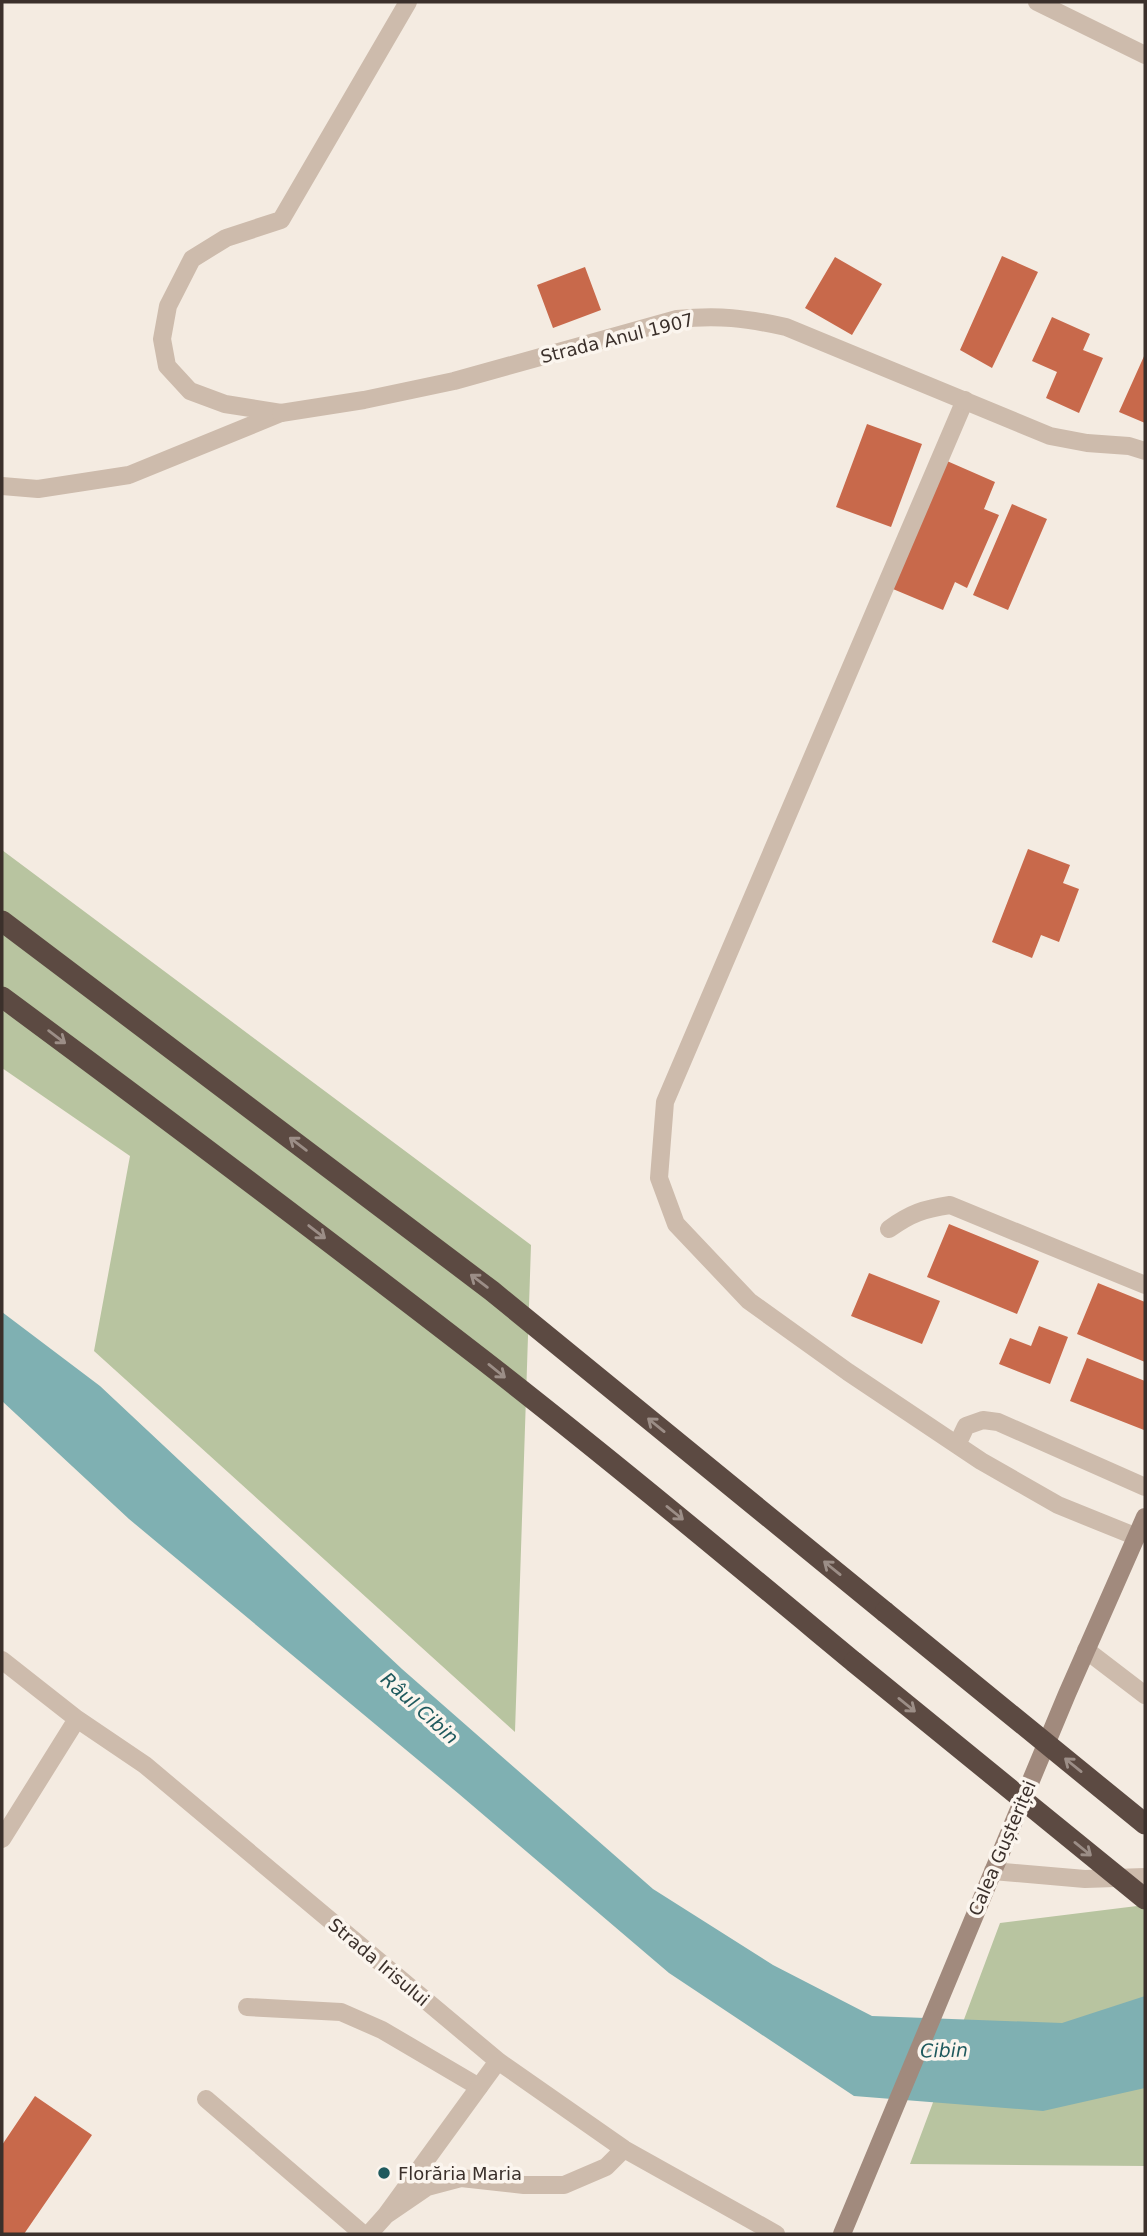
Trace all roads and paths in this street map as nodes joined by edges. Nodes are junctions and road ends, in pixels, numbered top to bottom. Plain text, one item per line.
1 (408, 2) edge
2 (1037, 2) edge
3 (1145, 55) edge
4 (965, 400) junction
5 (281, 413) junction
6 (1145, 451) edge
7 (2, 486) edge
8 (2, 921) edge
9 (2, 996) edge
10 (889, 1229) dead end
11 (1145, 1285) edge
12 (957, 1445) junction
13 (1145, 1487) edge
14 (1145, 1517) edge
15 (1137, 1537) junction
16 (1086, 1650) junction
17 (2, 1660) edge
18 (1145, 1695) edge
19 (77, 1719) junction
20 (1145, 1824) edge
21 (2, 1839) edge
22 (993, 1871) junction
23 (1145, 1877) edge
24 (1145, 1899) edge
25 (247, 2007) dead end
26 (498, 2062) junction
27 (479, 2087) junction
28 (205, 2099) dead end
29 (624, 2149) junction
30 (386, 2215) junction
31 (363, 2234) edge
32 (369, 2234) edge
33 (776, 2234) edge
34 (842, 2234) edge

1 - 5 street
2 - 3 street
4 - 5 street, Strada Anul 1907
4 - 6 street, Strada Anul 1907
4 - 12 street
5 - 7 street
20 -> 8 highway, bridge
9 -> 24 highway, bridge
10 - 11 street
12 - 13 street
12 - 15 street
14 - 15 main road, Calea Gușteriței
15 - 16 main road, Calea Gușteriței
16 - 18 street
16 - 22 main road, Calea Gușteriței
17 - 19 street, Strada Irisului
19 - 21 street
19 - 26 street, Strada Irisului
22 - 23 street
22 - 34 main road, Calea Gușteriței
25 - 27 street
26 - 27 street
26 - 29 street, Strada Irisului
27 - 30 street
28 - 31 street
29 - 30 street
29 - 33 street, Strada Irisului
30 - 32 street

